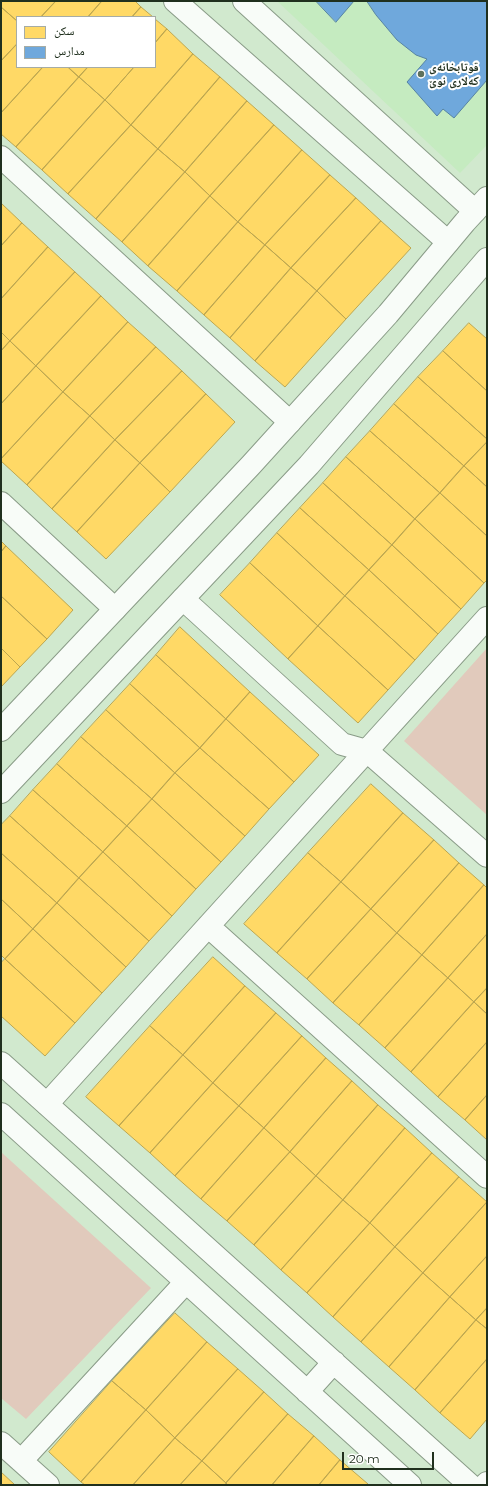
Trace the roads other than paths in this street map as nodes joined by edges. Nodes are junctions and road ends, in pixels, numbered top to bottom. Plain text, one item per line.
1 (175, 1) edge
2 (244, 1) edge
3 (1, 157) edge
4 (481, 205) edge
5 (448, 242) junction
6 (485, 267) edge
7 (290, 422) junction
8 (1, 503) edge
9 (183, 599) junction
10 (115, 609) junction
11 (487, 618) edge
12 (1, 730) edge
13 (367, 751) junction
14 (1, 792) edge
15 (487, 856) edge
16 (208, 926) junction
17 (1, 1063) edge
18 (47, 1104) junction
19 (1, 1114) edge
20 (487, 1177) edge
21 (186, 1282) junction
22 (334, 1362) junction
23 (307, 1392) junction
24 (1, 1443) edge
25 (21, 1461) junction
26 (48, 1485) edge
27 (410, 1485) edge
28 (470, 1485) edge

1 - 5 street
2 - 4 street
3 - 7 street
4 - 5 street
5 - 7 street
6 - 9 street
7 - 10 street
8 - 10 street
9 - 13 street
9 - 14 street
10 - 12 street
11 - 13 street
13 - 15 street
13 - 16 street
16 - 18 street
16 - 20 street
17 - 18 street
18 - 22 street
19 - 21 street
21 - 23 street
21 - 25 street
22 - 23 street
22 - 28 street
23 - 27 street
24 - 25 street
25 - 26 street

